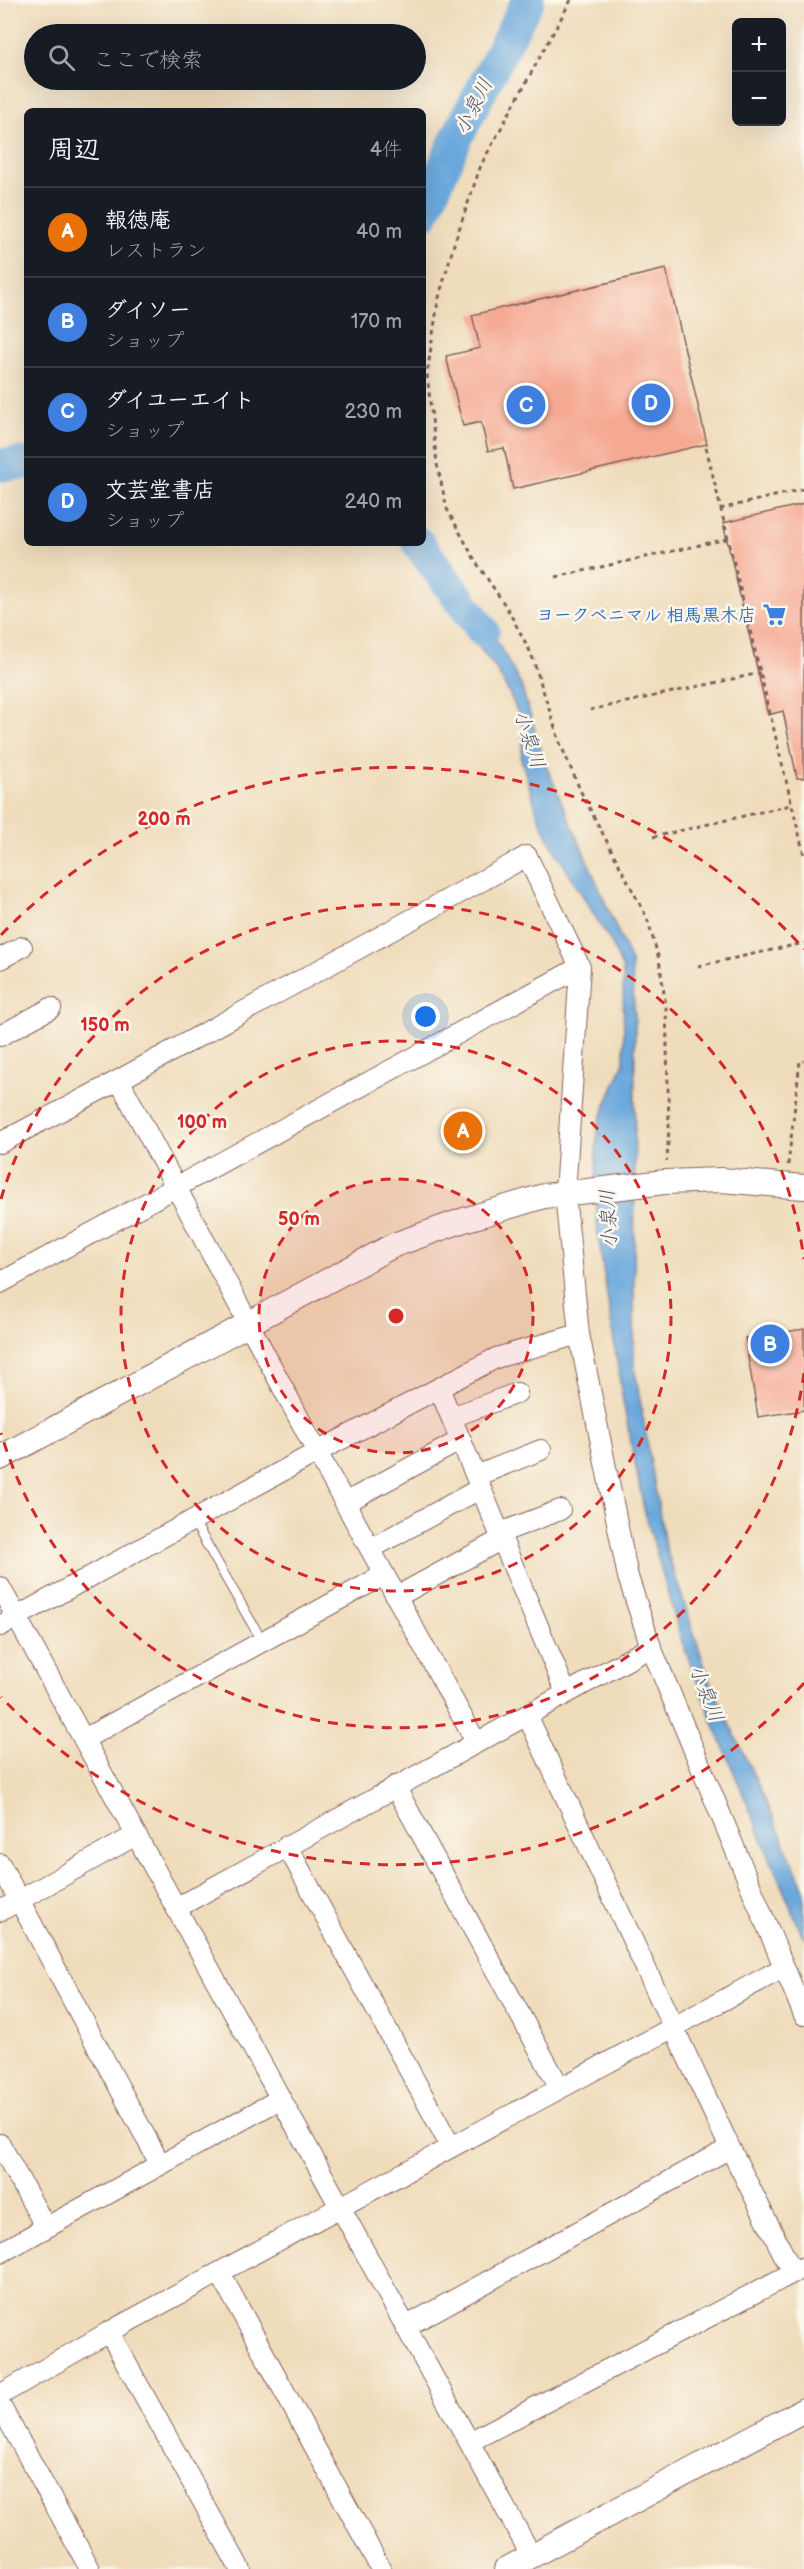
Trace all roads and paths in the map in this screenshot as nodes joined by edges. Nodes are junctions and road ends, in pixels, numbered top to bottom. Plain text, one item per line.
1 (571, 0) edge
2 (706, 447) dead end
3 (804, 489) edge
4 (720, 509) junction
5 (727, 539) junction
6 (556, 577) dead end
7 (760, 673) junction
8 (590, 710) dead end
9 (792, 805) junction
10 (653, 837) dead end
11 (804, 855) edge
12 (804, 944) edge
13 (22, 947) dead end
14 (0, 959) edge
15 (698, 966) dead end
16 (580, 967) junction
17 (51, 1008) dead end
18 (0, 1036) edge
19 (804, 1061) edge
20 (119, 1080) junction
21 (0, 1143) edge
22 (788, 1167) dead end
23 (665, 1182) junction
24 (177, 1185) junction
25 (804, 1187) edge
26 (576, 1193) junction
27 (0, 1283) edge
28 (249, 1322) junction
29 (579, 1334) junction
30 (439, 1388) junction
31 (517, 1393) dead end
32 (452, 1417) junction
33 (461, 1440) junction
34 (541, 1450) dead end
35 (317, 1452) junction
36 (0, 1458) edge
37 (479, 1482) junction
38 (345, 1503) junction
39 (560, 1510) dead end
40 (193, 1520) junction
41 (501, 1536) junction
42 (370, 1549) junction
43 (384, 1575) junction
44 (0, 1587) edge
45 (396, 1597) junction
46 (8, 1621) edge
47 (262, 1641) junction
48 (651, 1647) junction
49 (566, 1693) junction
50 (527, 1714) junction
51 (84, 1739) junction
52 (476, 1742) junction
53 (395, 1786) junction
54 (136, 1835) junction
55 (287, 1846) junction
56 (0, 1864) edge
57 (20, 1900) junction
58 (176, 1908) junction
59 (0, 1911) edge
60 (783, 1968) junction
61 (804, 2015) edge
62 (674, 2027) junction
63 (560, 2088) junction
64 (280, 2099) junction
65 (0, 2144) edge
66 (451, 2147) junction
67 (730, 2148) junction
68 (160, 2164) junction
69 (341, 2209) junction
70 (45, 2226) junction
71 (0, 2253) edge
72 (799, 2270) edge
73 (220, 2273) junction
74 (405, 2327) junction
75 (109, 2332) junction
76 (0, 2395) edge
77 (0, 2405) edge
78 (804, 2410) edge
79 (469, 2442) junction
80 (531, 2556) junction
81 (90, 2569) edge
82 (240, 2569) edge
83 (381, 2569) edge
84 (507, 2569) edge

1 - 23 path
2 - 4 path
3 - 4 path
4 - 5 path
5 - 6 path
5 - 7 path
7 - 8 path
7 - 9 path
9 - 10 path
9 - 11 path
12 - 15 path
13 - 14 street
16 - 20 street
16 - 24 street
16 - 26 street
17 - 18 street
19 - 22 path
20 - 21 street
20 - 24 street
23 - 25 street
23 - 26 street
24 - 27 street
24 - 28 street
26 - 28 street
26 - 29 street
28 - 35 street
28 - 36 street
29 - 30 street
29 - 48 street
30 - 32 street
30 - 35 street
31 - 32 street
32 - 33 street
33 - 37 street
33 - 38 street
34 - 37 street
35 - 38 street
35 - 40 street
37 - 41 street
37 - 42 street
38 - 42 street
39 - 41 street
40 - 46 street
40 - 47 lane
41 - 45 street
41 - 49 street
42 - 43 street
43 - 45 street
43 - 47 street
44 - 46 street
45 - 52 street
46 - 51 street
47 - 51 street
48 - 49 street
48 - 60 street
49 - 50 street
50 - 52 street
50 - 62 street
51 - 54 street
52 - 53 street
53 - 55 street
53 - 63 street
54 - 57 street
54 - 58 street
55 - 58 street
55 - 66 street
56 - 57 street
57 - 59 street
57 - 68 street
58 - 64 street
60 - 61 street
60 - 62 street
62 - 63 street
62 - 67 street
63 - 66 street
64 - 68 street
64 - 69 street
65 - 70 street
66 - 69 street
67 - 72 street
67 - 74 street
68 - 70 street
69 - 73 street
69 - 74 street
70 - 71 street
72 - 79 street
73 - 75 street
73 - 83 street
74 - 79 street
75 - 76 street
75 - 82 street
77 - 81 street
78 - 80 street
79 - 80 street
80 - 84 street

